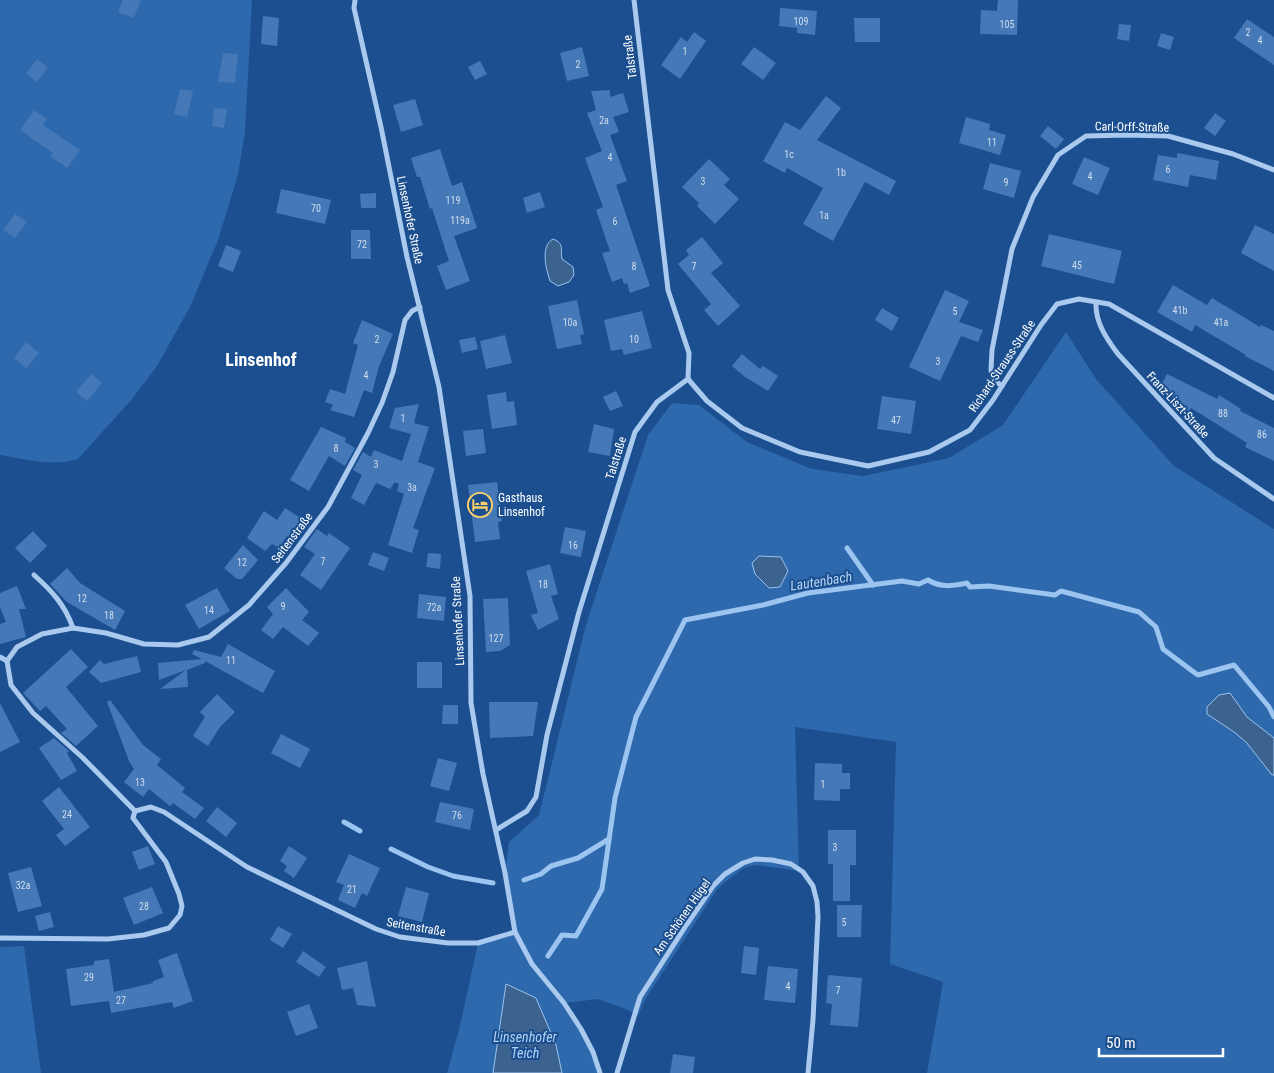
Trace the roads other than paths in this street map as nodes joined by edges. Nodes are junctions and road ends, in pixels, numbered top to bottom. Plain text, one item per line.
1 (355, 0) edge
2 (634, 0) edge
3 (1274, 170) edge
4 (1096, 302) junction
5 (420, 308) junction
6 (688, 379) junction
7 (1002, 386) junction
8 (1274, 398) edge
9 (1274, 500) edge
10 (34, 575) dead end
11 (73, 628) junction
12 (0, 657) edge
13 (7, 661) junction
14 (135, 811) junction
15 (496, 830) junction
16 (514, 932) junction
17 (0, 938) edge
18 (600, 1073) edge
19 (617, 1073) edge
20 (808, 1073) edge

1 - 5 street, Linsenhofer Straße
2 - 6 street, Talstraße
3 - 7 street, Carl-Orff-Straße
4 - 7 street, Richard-Strauss-Straße
4 - 8 street, Richard-Strauss-Straße
4 - 9 street, Franz-Liszt-Straße
5 - 11 street, Seitenstraße
5 - 15 street, Linsenhofer Straße
6 - 7 street, Richard-Strauss-Straße
6 - 15 street, Talstraße
10 - 11 street
11 - 13 street, Seitenstraße
12 - 13 street
13 - 14 street
14 - 16 street, Seitenstraße
14 - 17 street
15 - 16 street, Linsenhofer Straße
16 - 18 street, Linsenhofer Straße
19 - 20 street, Am Schönen Hügel

